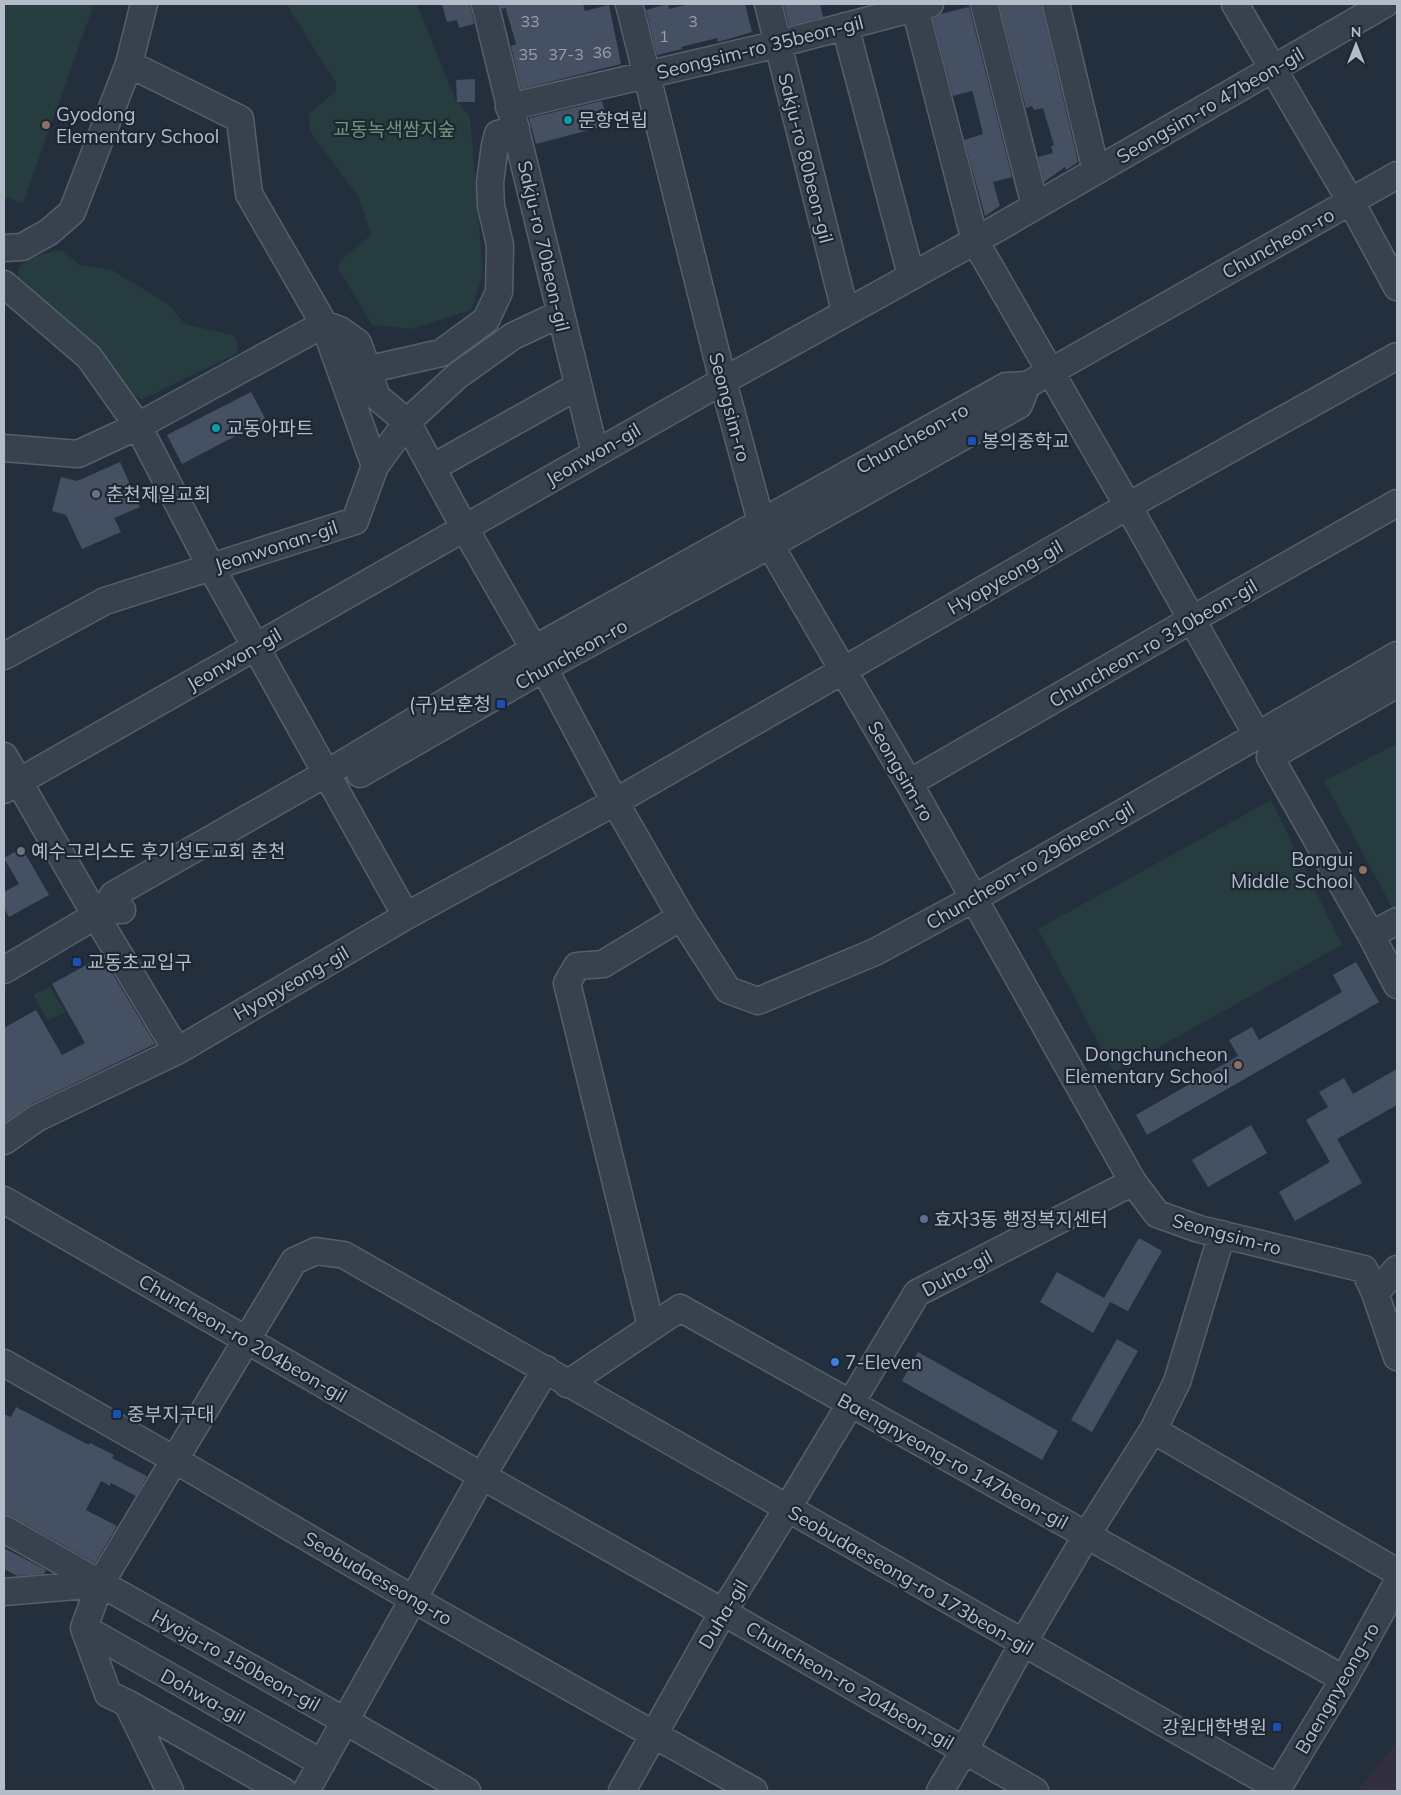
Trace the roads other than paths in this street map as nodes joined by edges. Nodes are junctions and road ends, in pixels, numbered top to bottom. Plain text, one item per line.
1 (144, 4) edge
2 (485, 4) edge
3 (629, 4) edge
4 (768, 4) edge
5 (984, 4) edge
6 (1056, 4) edge
7 (1235, 4) edge
8 (1385, 4) edge
9 (922, 6) edge
10 (845, 26) junction
11 (778, 44) junction
12 (129, 64) junction
13 (1272, 68) junction
14 (647, 75) junction
15 (513, 118) junction
16 (1096, 171) junction
17 (1397, 175) edge
18 (1351, 202) junction
19 (1035, 206) junction
20 (975, 241) junction
21 (4, 248) edge
22 (911, 275) junction
23 (4, 284) edge
24 (1397, 287) edge
25 (845, 311) junction
26 (560, 314) junction
27 (324, 324) junction
28 (1397, 356) edge
29 (366, 370) junction
30 (1051, 371) junction
31 (723, 380) junction
32 (578, 386) junction
33 (407, 422) junction
34 (138, 426) junction
35 (4, 448) edge
36 (595, 453) junction
37 (375, 466) junction
38 (432, 468) junction
39 (1397, 503) edge
40 (1128, 506) junction
41 (464, 527) junction
42 (766, 534) junction
43 (211, 567) junction
44 (1191, 620) junction
45 (255, 647) junction
46 (1397, 655) edge
47 (4, 656) edge
48 (539, 658) junction
49 (843, 670) junction
50 (1397, 684) edge
51 (1256, 735) junction
52 (4, 756) edge
53 (332, 781) junction
54 (909, 783) junction
55 (11, 786) edge
56 (615, 802) junction
57 (973, 899) junction
58 (100, 913) junction
59 (406, 916) junction
60 (681, 917) junction
61 (1397, 921) edge
62 (1371, 935) junction
63 (4, 970) edge
64 (1397, 985) edge
65 (177, 1051) junction
66 (4, 1141) edge
67 (1133, 1182) junction
68 (4, 1200) edge
69 (1222, 1234) junction
70 (1397, 1269) edge
71 (1375, 1293) junction
72 (651, 1326) junction
73 (247, 1340) junction
74 (1397, 1356) edge
75 (4, 1363) edge
76 (546, 1369) junction
77 (567, 1384) junction
78 (850, 1403) junction
79 (1153, 1430) junction
80 (175, 1460) junction
81 (482, 1476) junction
82 (787, 1509) junction
83 (4, 1529) edge
84 (1086, 1536) junction
85 (1397, 1572) edge
86 (1397, 1583) edge
87 (100, 1584) junction
88 (4, 1592) edge
89 (413, 1599) junction
90 (723, 1612) junction
91 (84, 1628) junction
92 (1023, 1643) junction
93 (1344, 1679) junction
94 (127, 1704) junction
95 (345, 1721) junction
96 (654, 1734) junction
97 (964, 1751) junction
98 (322, 1763) junction
99 (1277, 1790) edge
100 (170, 1791) edge
101 (283, 1791) edge
102 (306, 1791) edge
103 (467, 1791) edge
104 (622, 1791) edge
105 (754, 1791) edge
106 (940, 1791) edge
107 (1035, 1791) edge

1 - 12 street
2 - 15 street, Sakju-ro 70beon-gil
3 - 14 street, Seongsim-ro
4 - 11 street, Sakju-ro 80beon-gil
5 - 19 street
6 - 16 street
7 - 13 street
8 - 13 street, Seongsim-ro 47beon-gil
9 - 10 street, Seongsim-ro 35beon-gil
9 - 20 street
10 - 11 street, Seongsim-ro 35beon-gil
10 - 22 street
11 - 14 street, Seongsim-ro 35beon-gil
11 - 25 street, Sakju-ro 80beon-gil
12 - 21 street
12 - 27 street
13 - 16 street, Seongsim-ro 47beon-gil
13 - 18 street
14 - 15 street
14 - 31 street, Seongsim-ro
15 - 26 street, Sakju-ro 70beon-gil
15 - 29 street
16 - 19 street, Seongsim-ro 47beon-gil
17 - 18 street, Chuncheon-ro
18 - 24 street
18 - 30 street, Chuncheon-ro
19 - 20 street, Seongsim-ro 47beon-gil
20 - 22 street, Seongsim-ro 47beon-gil
20 - 30 street
22 - 25 street, Seongsim-ro 47beon-gil
23 - 34 street
25 - 31 street, Seongsim-ro 47beon-gil
26 - 32 street, Sakju-ro 70beon-gil
26 - 33 street, Jeonwonan-gil
27 - 29 street
27 - 34 street
27 - 37 street
28 - 40 street, Hyopyeong-gil
29 - 33 street
30 - 40 street
30 - 42 street, Chuncheon-ro
31 - 36 street, Jeonwon-gil
31 - 42 street, Seongsim-ro
32 - 36 street, Sakju-ro 70beon-gil
32 - 38 street
33 - 37 street, Jeonwonan-gil
33 - 38 street
34 - 35 street
34 - 43 street
36 - 41 street, Jeonwon-gil
37 - 43 street, Jeonwonan-gil
38 - 41 street
39 - 44 street, Chuncheon-ro 310beon-gil
40 - 44 street
40 - 49 street, Hyopyeong-gil
41 - 45 street, Jeonwon-gil
41 - 48 street
42 - 48 street, Chuncheon-ro
42 - 49 street, Seongsim-ro
43 - 45 street
43 - 47 street, Jeonwonan-gil
44 - 51 street
44 - 54 street, Chuncheon-ro 310beon-gil
45 - 53 street
45 - 55 street, Jeonwon-gil
46 - 51 street, Chuncheon-ro 296beon-gil
48 - 53 street, Chuncheon-ro
48 - 56 street
49 - 54 street, Seongsim-ro
49 - 56 street, Hyopyeong-gil
50 - 62 street
51 - 57 street, Chuncheon-ro 296beon-gil
52 - 55 street
53 - 58 street, Chuncheon-ro
53 - 59 street
54 - 57 street, Seongsim-ro
55 - 58 street
56 - 59 street, Hyopyeong-gil
56 - 60 street
57 - 60 street, Chuncheon-ro 296beon-gil
57 - 67 street, Seongsim-ro
58 - 63 street, Chuncheon-ro
58 - 65 street
59 - 65 street, Hyopyeong-gil
60 - 72 street
61 - 62 street
62 - 64 street
65 - 66 street, Hyopyeong-gil
67 - 69 street, Seongsim-ro
67 - 78 street, Duha-gil
68 - 73 street, Chuncheon-ro 204beon-gil
69 - 71 street, Seongsim-ro
69 - 79 street
70 - 71 street
71 - 74 street, Seongsim-ro
72 - 77 street, Baengnyeong-ro 147beon-gil
72 - 78 street, Baengnyeong-ro 147beon-gil
73 - 76 street, Seobudaeseong-ro 173beon-gil
73 - 80 street, Seobudaeseong-ro 173beon-gil
73 - 81 street, Chuncheon-ro 204beon-gil
75 - 80 street, Seobudaeseong-ro
76 - 77 street, Seobudaeseong-ro 173beon-gil
76 - 81 street
77 - 82 street, Seobudaeseong-ro 173beon-gil
78 - 82 street, Duha-gil
78 - 84 street, Baengnyeong-ro 147beon-gil
79 - 84 street
79 - 85 street
80 - 87 street
80 - 89 street, Seobudaeseong-ro
81 - 89 street
81 - 90 street, Chuncheon-ro 204beon-gil
82 - 90 street, Duha-gil
82 - 92 street, Seobudaeseong-ro 173beon-gil
83 - 87 street, Hyoja-ro 150beon-gil
84 - 92 street
84 - 93 street, Baengnyeong-ro 147beon-gil
86 - 93 street, Baengnyeong-ro
87 - 88 street
87 - 91 street
87 - 95 street, Hyoja-ro 150beon-gil
89 - 95 street
89 - 96 street, Seobudaeseong-ro
90 - 96 street, Duha-gil
90 - 97 street, Chuncheon-ro 204beon-gil
91 - 94 street
91 - 98 street, Dohwa-gil
92 - 97 street
92 - 99 street, Seobudaeseong-ro 173beon-gil
93 - 99 street, Baengnyeong-ro
94 - 100 street
94 - 101 street
95 - 98 street
95 - 103 street, Hyoja-ro 150beon-gil
96 - 104 street
96 - 105 street, Seobudaeseong-ro
97 - 106 street
97 - 107 street, Chuncheon-ro 204beon-gil
98 - 102 street

